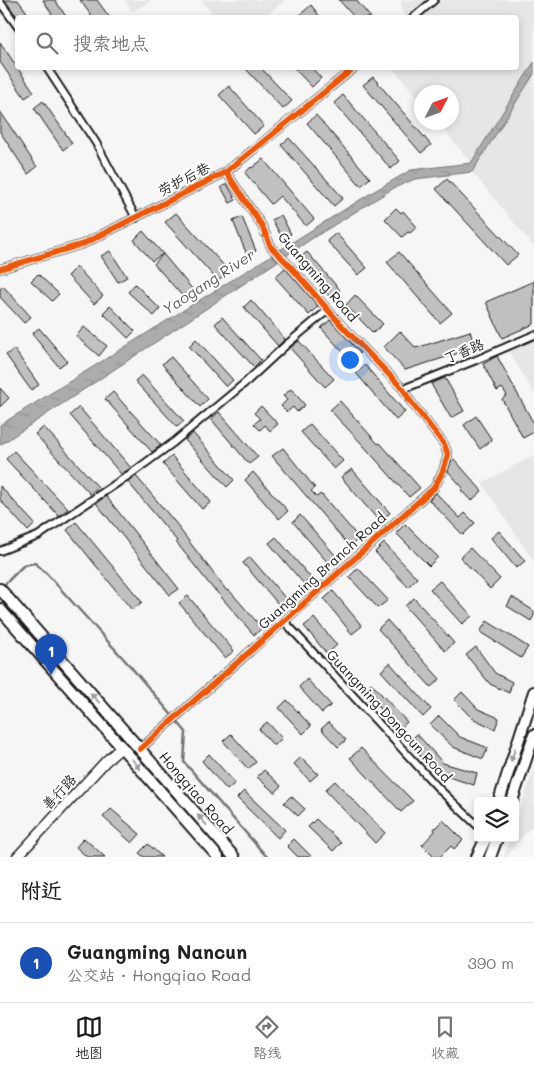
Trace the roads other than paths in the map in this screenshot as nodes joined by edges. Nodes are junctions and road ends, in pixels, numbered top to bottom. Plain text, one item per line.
1 (434, 0) edge
2 (0, 2) edge
3 (416, 15) edge
4 (15, 23) edge
5 (48, 70) edge
6 (352, 70) edge
7 (226, 172) junction
8 (136, 218) junction
9 (0, 269) edge
10 (328, 310) junction
11 (534, 335) edge
12 (403, 389) junction
13 (0, 551) edge
14 (0, 589) edge
15 (0, 609) edge
16 (284, 621) junction
17 (534, 692) edge
18 (534, 735) edge
19 (122, 747) junction
20 (140, 749) junction
21 (500, 797) edge
22 (513, 797) edge
23 (474, 822) edge
24 (484, 842) edge
25 (496, 842) edge
26 (17, 857) edge
27 (218, 857) edge
28 (234, 857) edge
29 (477, 857) edge
30 (490, 857) edge

1 - 3 street
2 - 4 street
5 - 8 street
6 - 7 street, 劳护后巷
7 - 8 street, 劳护后巷
7 - 10 street, Guangming Road
8 - 9 street, 劳护后巷
10 - 12 street, Guangming Road
10 - 13 street
11 - 12 street, 丁香路
12 - 16 street, Guangming Branch Road
20 -> 14 main road, Hongqiao Road
15 - 19 main road, Hongqiao Road
16 - 20 street, Guangming Branch Road
16 - 23 street, Guangming Dongcun Road
17 -> 21 main road
18 - 22 main road
19 - 26 street, 善行路
19 -> 27 main road, Hongqiao Road
28 -> 20 main road, Hongqiao Road
24 - 29 main road
25 - 30 main road

